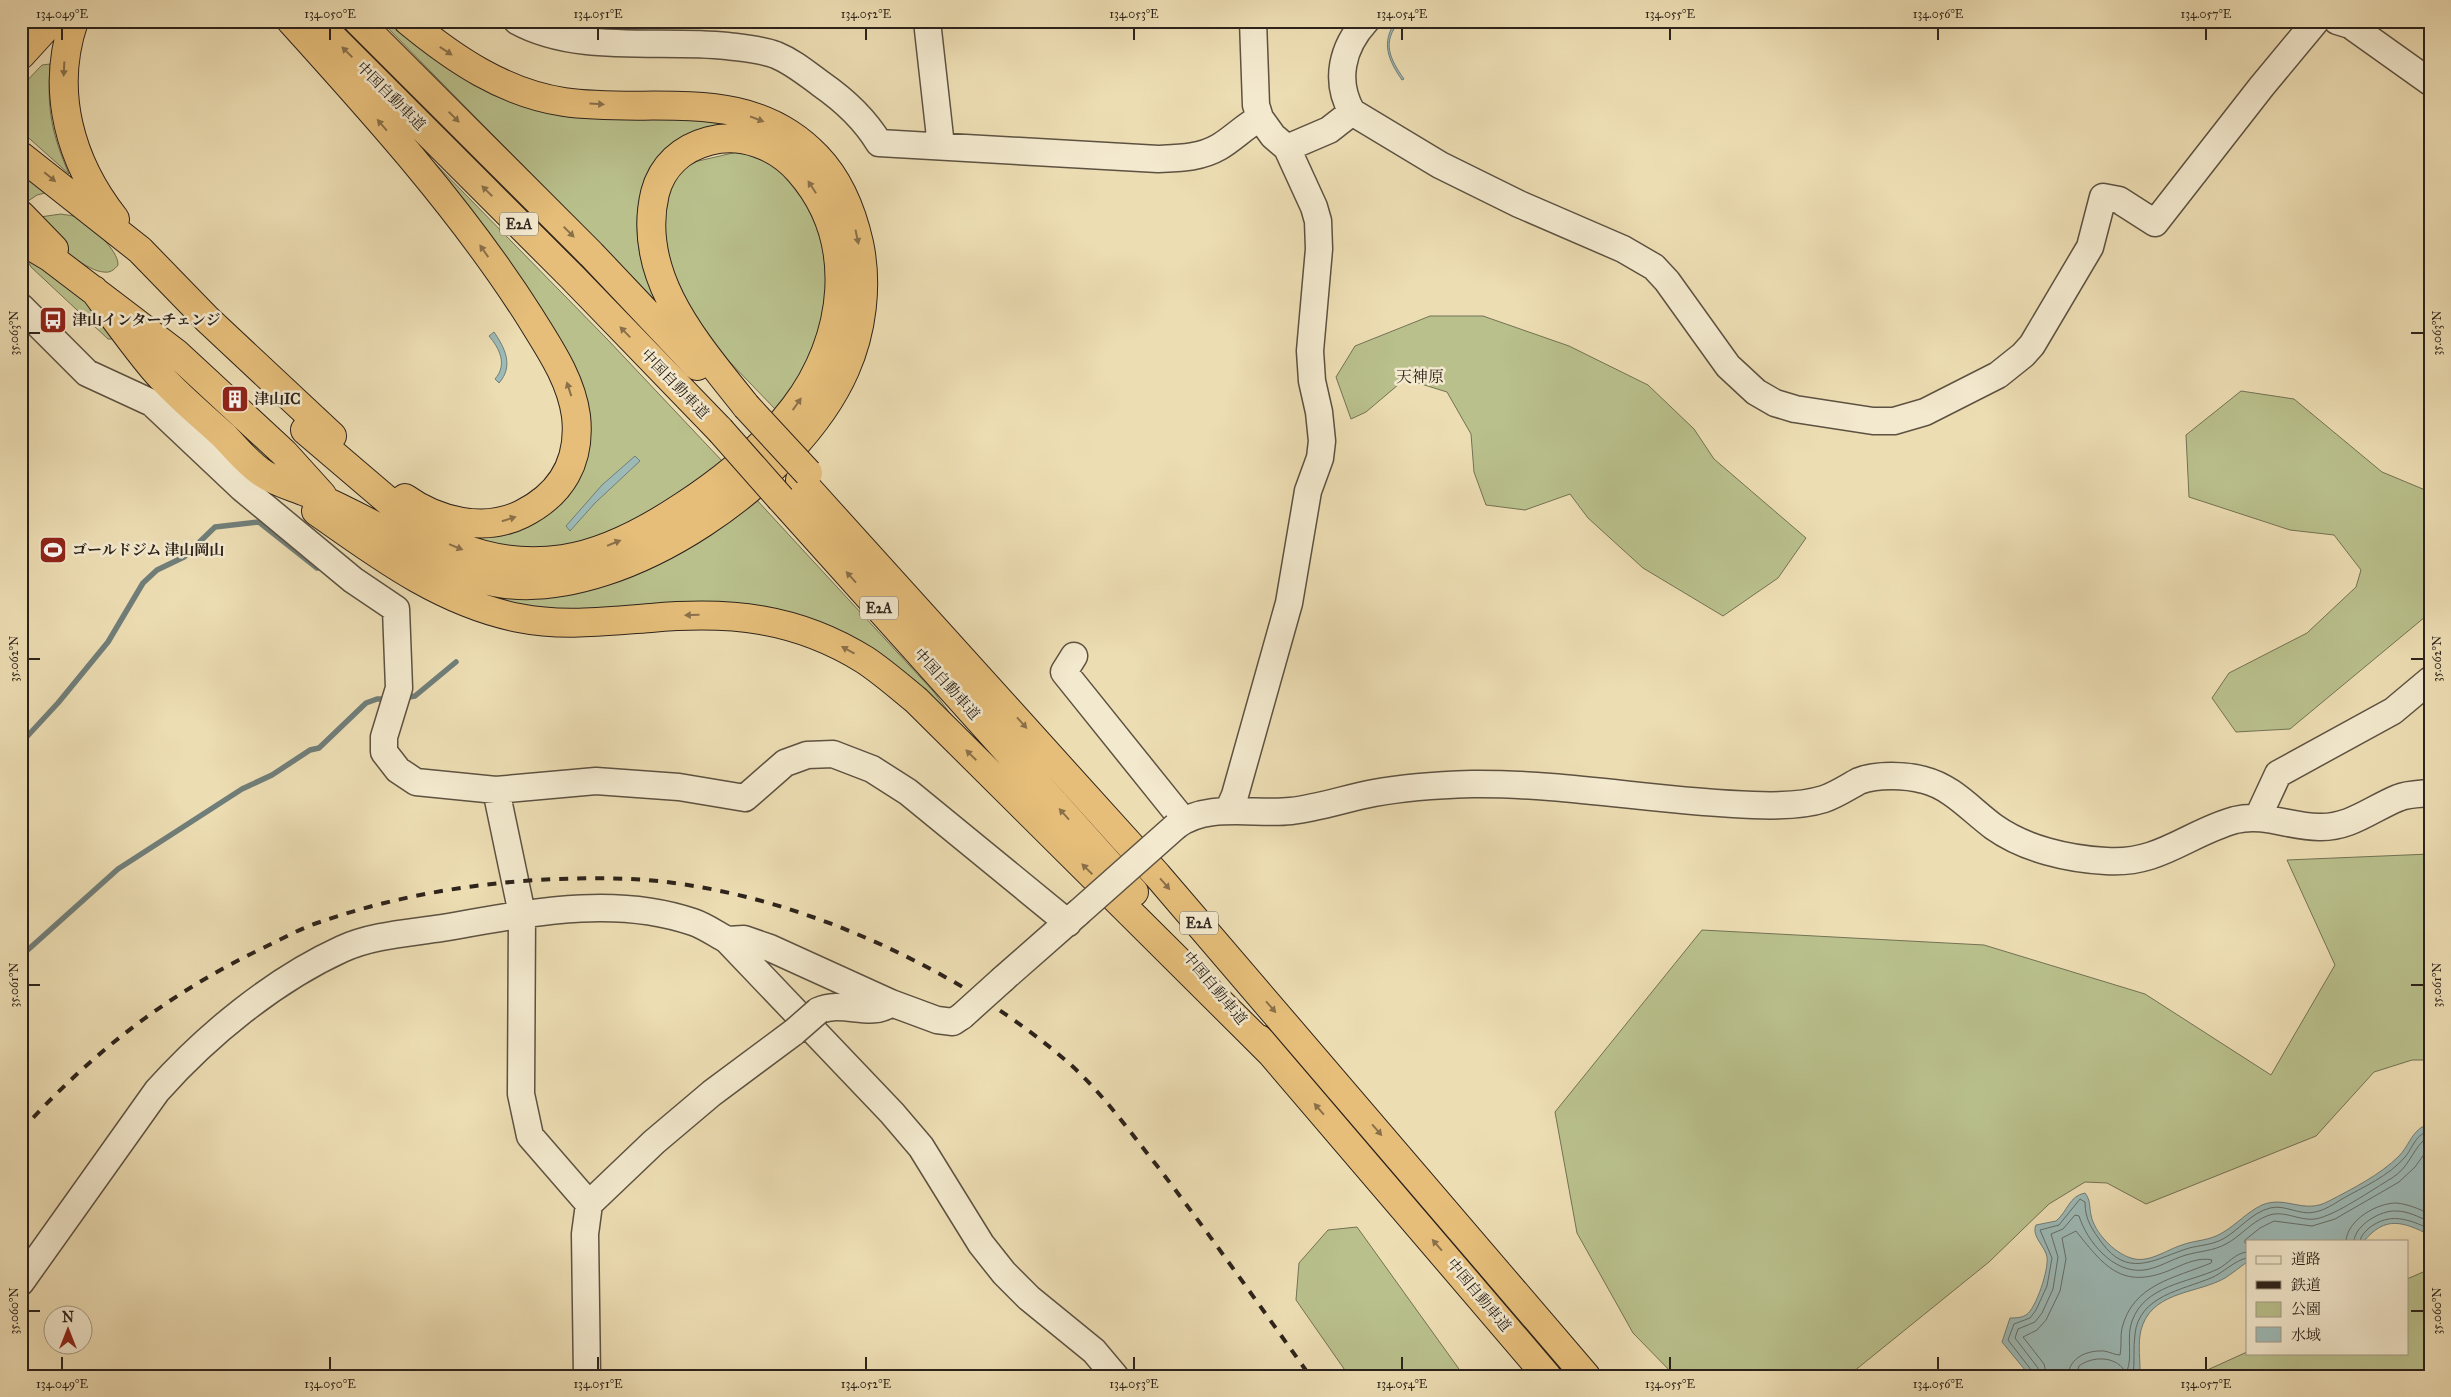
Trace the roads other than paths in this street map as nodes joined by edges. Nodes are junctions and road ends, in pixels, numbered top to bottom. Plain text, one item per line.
1 (52, 21) edge
2 (74, 21) edge
3 (291, 21) edge
4 (316, 21) edge
5 (358, 21) edge
6 (408, 21) edge
7 (517, 21) edge
8 (927, 21) edge
9 (1253, 21) edge
10 (1366, 21) edge
11 (2316, 21) edge
12 (2337, 21) edge
13 (21, 55) edge
14 (2430, 82) edge
15 (1352, 112) junction
16 (1260, 118) junction
17 (941, 146) junction
18 (1287, 148) junction
19 (21, 156) edge
20 (77, 200) junction
21 (21, 215) edge
22 (21, 240) edge
23 (140, 250) junction
24 (94, 290) junction
25 (21, 307) edge
26 (188, 334) junction
27 (743, 409) junction
28 (299, 436) junction
29 (370, 471) junction
30 (263, 474) junction
31 (329, 502) junction
32 (414, 523) junction
33 (382, 543) junction
34 (1074, 656) dead end
35 (2430, 680) edge
36 (496, 790) junction
37 (2430, 793) edge
38 (1228, 811) junction
39 (2258, 817) junction
40 (1180, 823) junction
41 (522, 914) junction
42 (1073, 918) junction
43 (727, 940) junction
44 (891, 1003) junction
45 (1270, 1052) junction
46 (589, 1204) junction
47 (21, 1282) edge
48 (587, 1376) edge
49 (1115, 1376) edge
50 (1547, 1376) edge
51 (1586, 1376) edge

1 - 13 highway
2 -> 23 highway
29 -> 3 highway
45 -> 4 highway, 中国自動車道 / E2A, bridge
5 -> 27 highway, 中国自動車道 / E2A
6 -> 33 highway
7 - 17 street
8 - 17 street
9 - 16 street
10 - 15 street
11 - 15 street
12 - 14 street
15 - 18 street
16 - 17 street
16 - 18 street
18 - 38 street
19 -> 20 highway
20 - 23 highway
20 - 26 highway
21 - 24 highway
21 - 26 highway
22 - 24 highway
23 - 26 highway
23 - 29 highway
24 - 26 highway
24 - 30 highway
24 - 31 highway
25 - 36 street
26 - 28 highway
32 -> 27 highway
27 -> 51 highway, 中国自動車道 / E2A
28 - 29 highway
28 - 31 highway
28 - 32 highway
28 - 33 highway
29 - 32 highway
30 - 31 highway
30 - 33 highway
31 - 33 highway
45 -> 33 highway
34 - 40 street
35 - 39 street
36 - 41 street
36 - 42 street
37 - 39 street
38 - 39 street
38 - 40 street
40 - 42 street, bridge
41 - 43 street
41 - 46 street
41 - 47 street
42 - 44 street, bridge
43 - 44 street
43 - 49 street
44 - 46 street, bridge
50 -> 45 highway, 中国自動車道 / E2A
46 - 48 street

